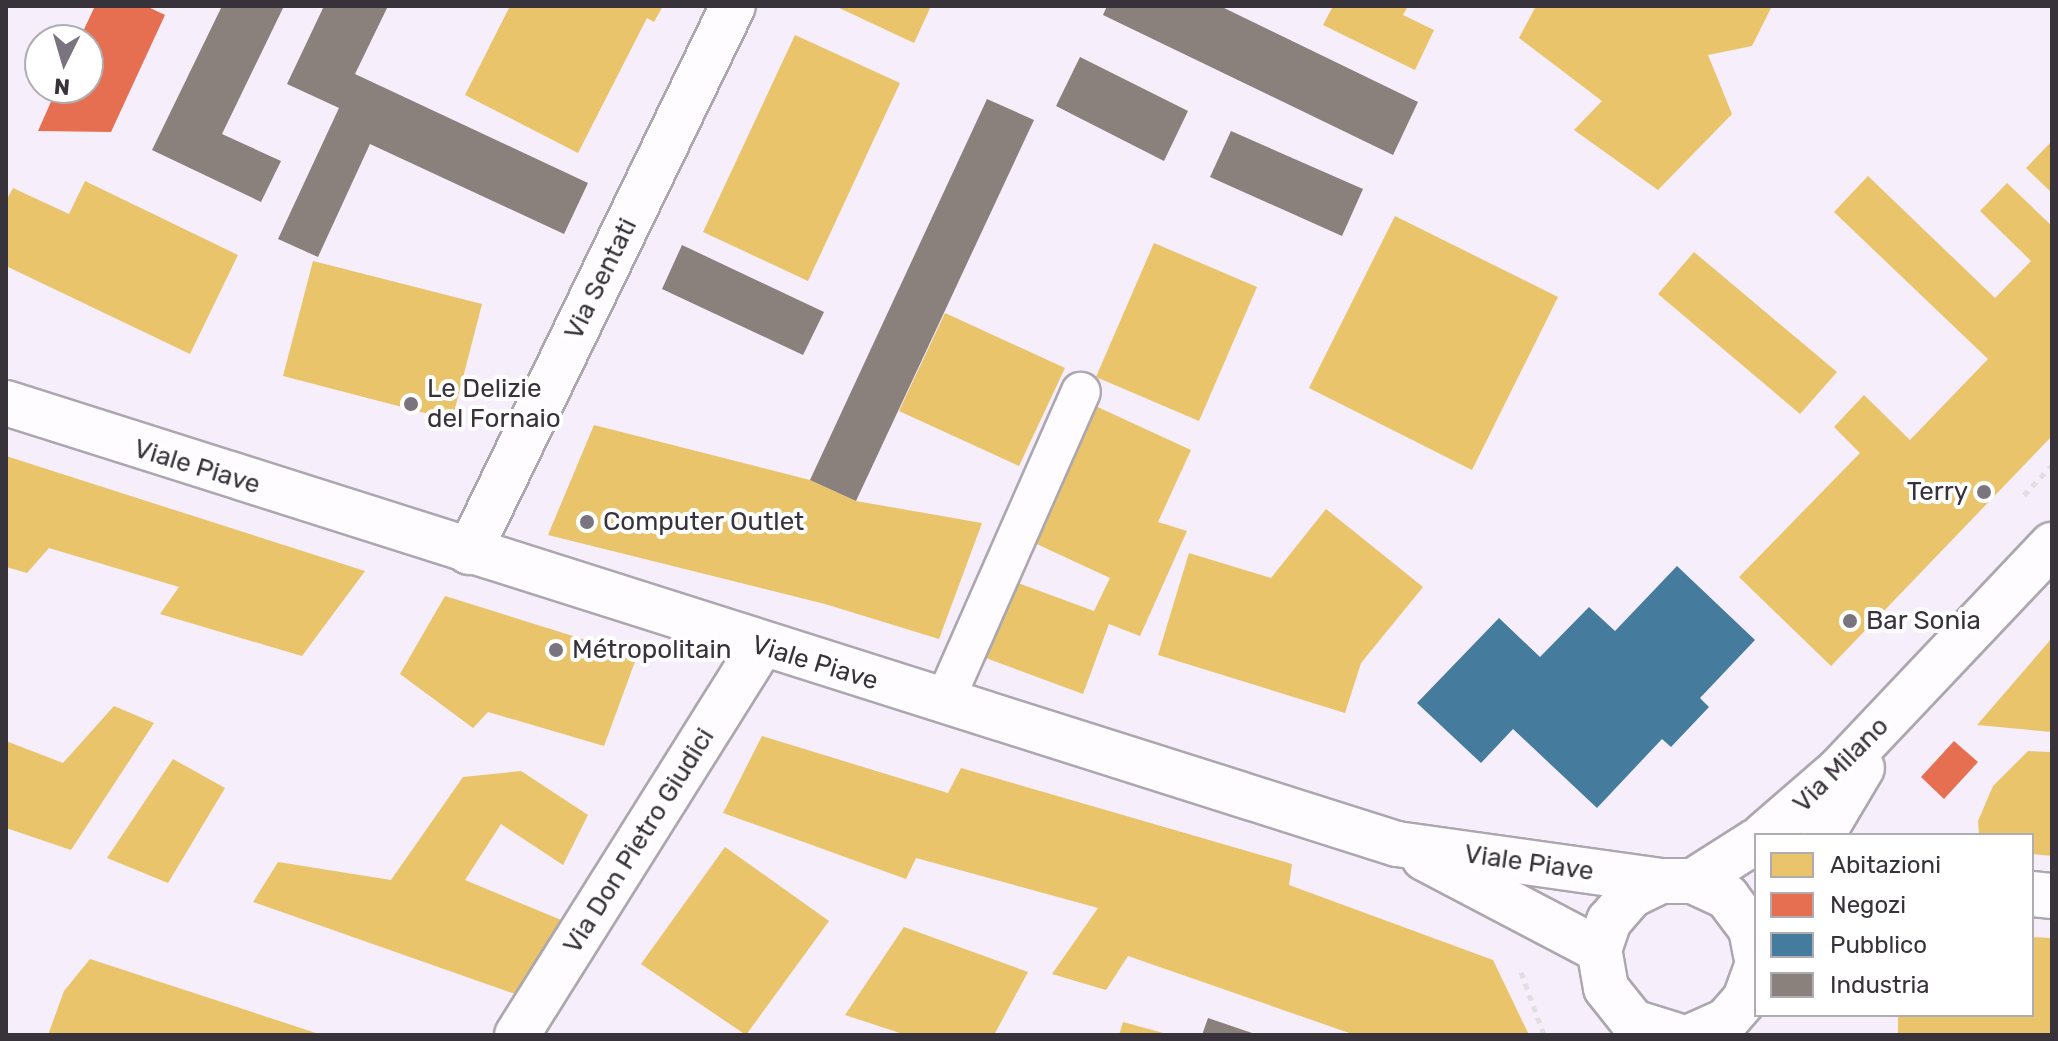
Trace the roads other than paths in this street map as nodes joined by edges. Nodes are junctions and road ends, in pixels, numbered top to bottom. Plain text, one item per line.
1 (733, 6) edge
2 (1081, 392) dead end
3 (15, 401) edge
4 (2052, 545) edge
5 (469, 552) junction
6 (761, 646) junction
7 (1915, 692) junction
8 (944, 702) junction
9 (1766, 833) edge
10 (1823, 833) edge
11 (1754, 842) edge
12 (1397, 844) junction
13 (1677, 881) junction
14 (1754, 945) edge
15 (1599, 950) junction
16 (1754, 974) edge
17 (1618, 1024) edge
18 (517, 1035) edge
19 (1675, 1035) edge
20 (1694, 1035) edge

1 - 5 street, Via Sentati
2 - 8 lane
3 - 5 street, Viale Piave
4 - 7 street, Via Milano
5 - 6 street, Viale Piave
6 - 8 street, Viale Piave
6 - 18 street, Via Don Pietro Giudici
7 - 9 street, Via Milano
7 - 10 street, Via Milano
8 - 12 street, Viale Piave
11 - 13 street
12 - 13 street, Viale Piave
12 - 15 street, Viale Piave
13 - 14 street, Viale Piave
13 - 15 street
15 - 17 street
16 - 20 street
17 - 19 street

